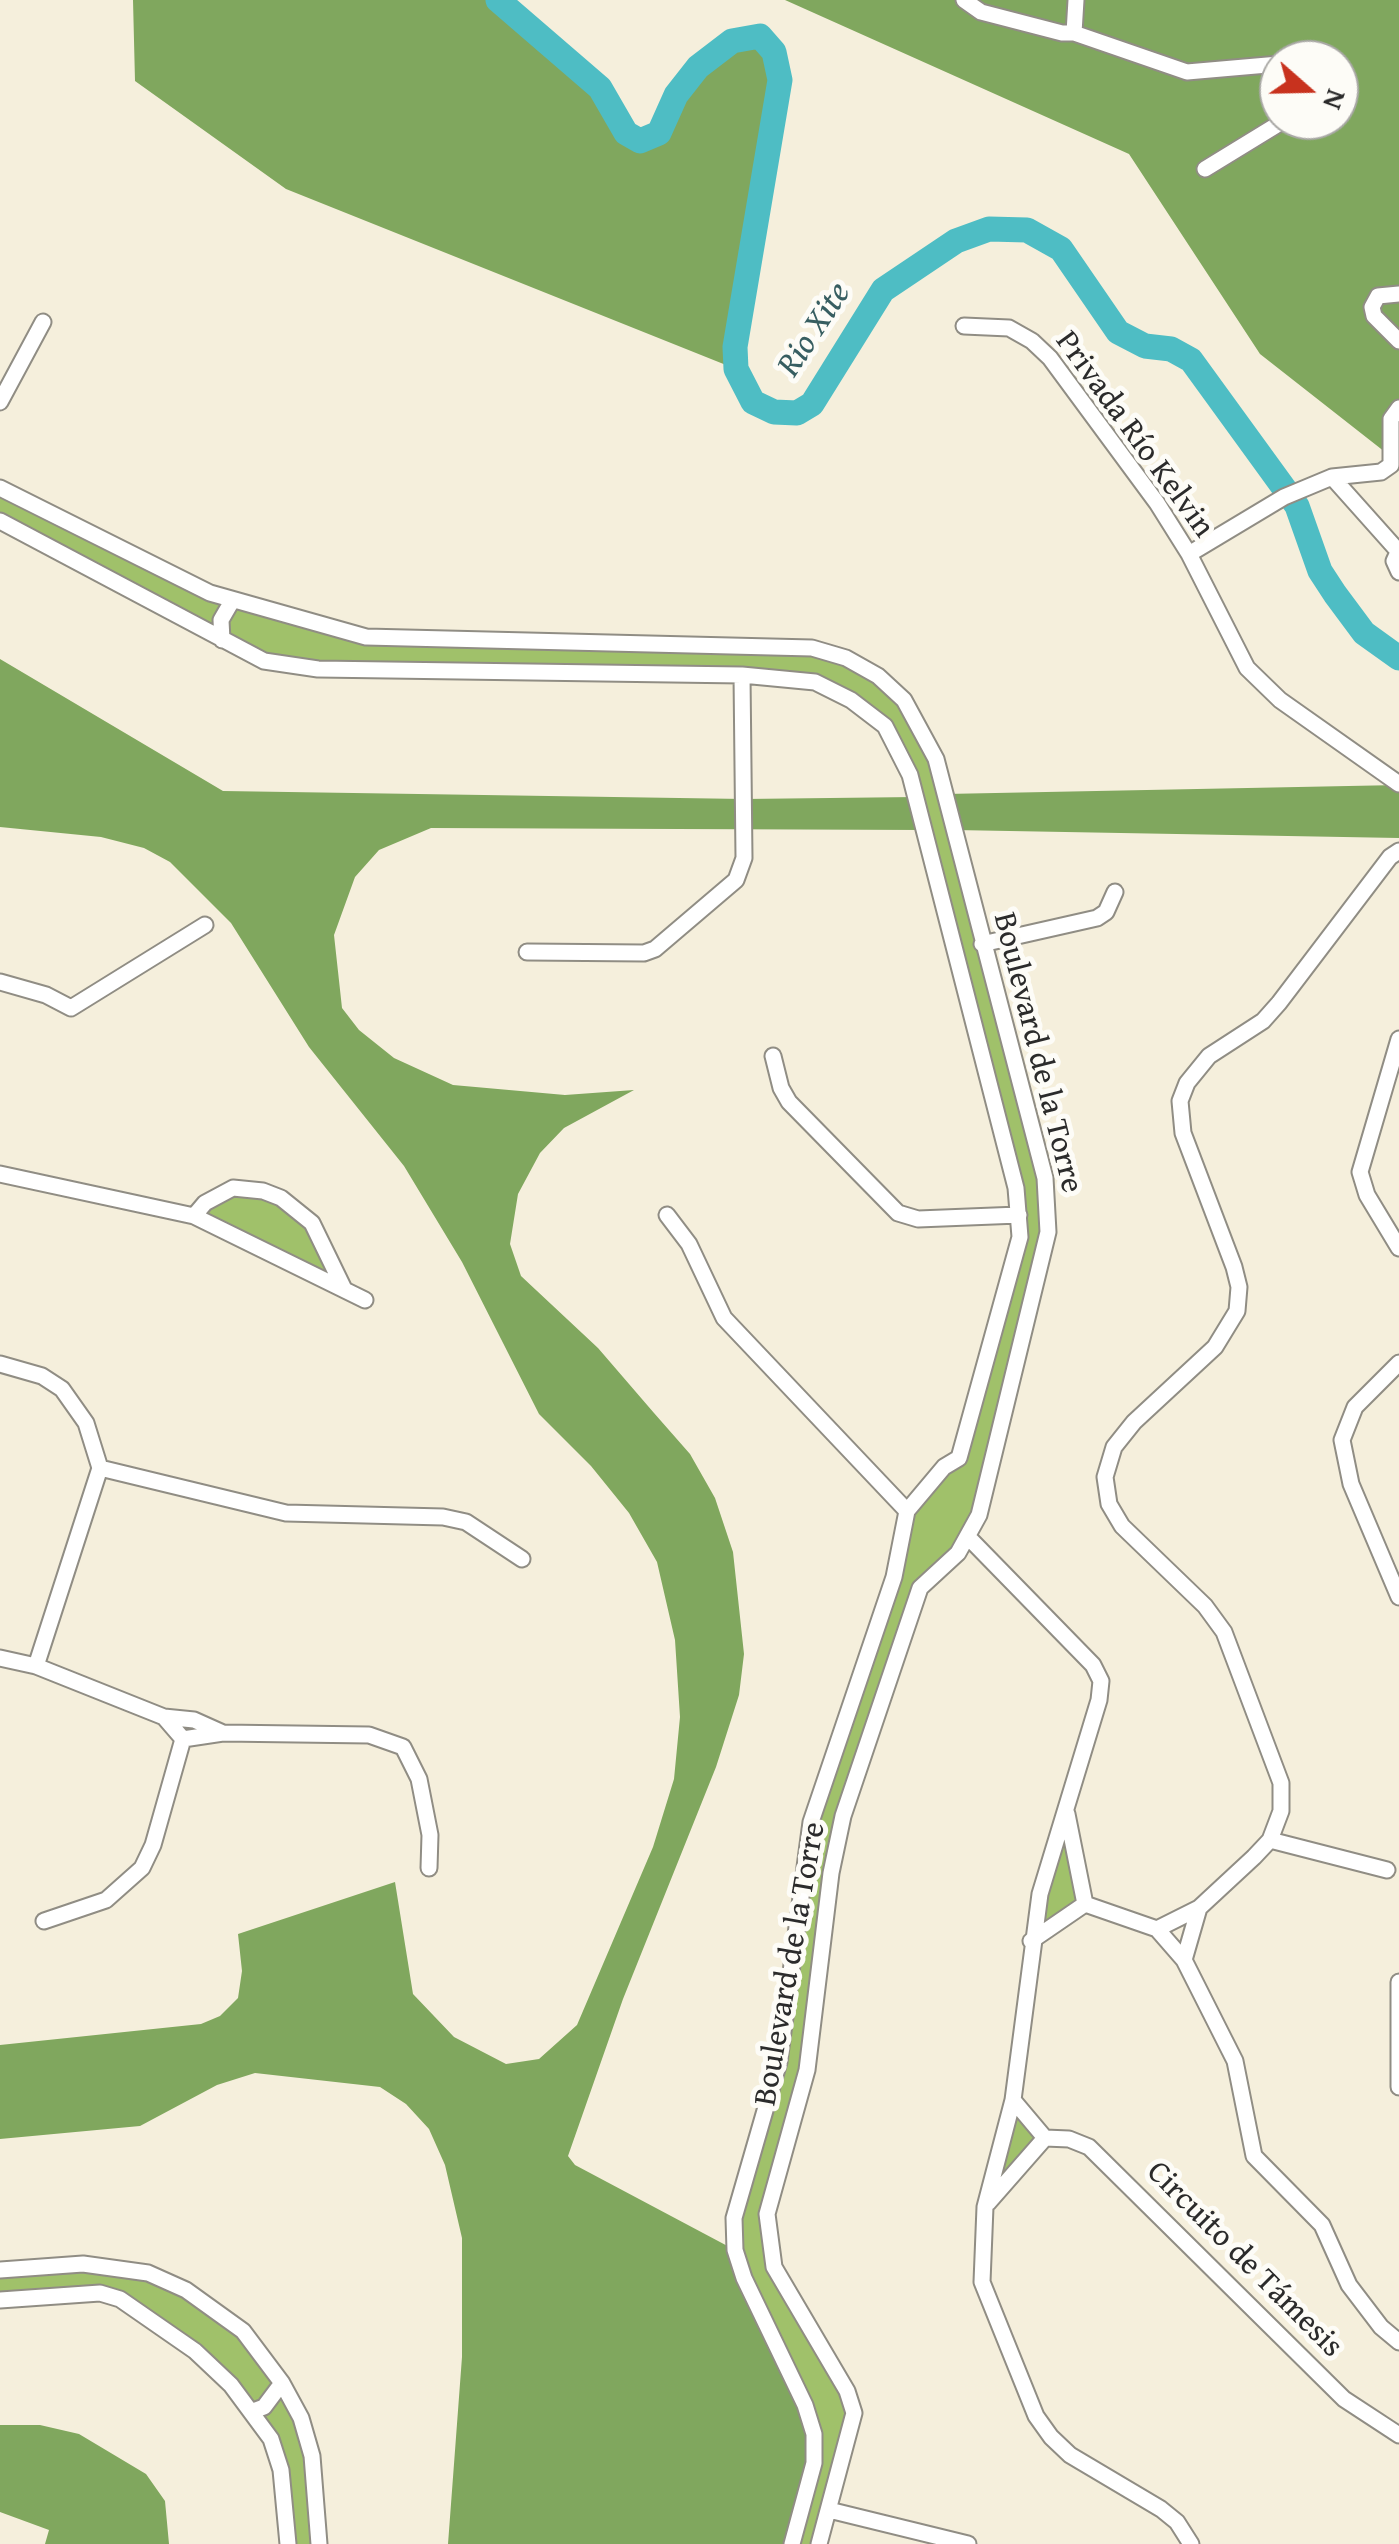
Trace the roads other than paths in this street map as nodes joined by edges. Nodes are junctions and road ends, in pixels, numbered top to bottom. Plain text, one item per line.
1 (964, 0) edge
2 (1076, 0) edge
3 (1074, 33) junction
4 (1259, 66) edge
5 (1259, 136) edge
6 (1205, 169) dead end
7 (1399, 294) edge
8 (43, 322) dead end
9 (964, 326) dead end
10 (1399, 341) edge
11 (0, 402) edge
12 (1399, 408) edge
13 (1332, 477) junction
14 (0, 488) edge
15 (0, 521) edge
16 (1399, 550) edge
17 (1189, 554) junction
18 (1399, 572) edge
19 (232, 602) junction
20 (366, 637) junction
21 (222, 640) junction
22 (366, 668) junction
23 (742, 676) junction
24 (1399, 784) edge
25 (1399, 851) edge
26 (1115, 892) dead end
27 (205, 925) dead end
28 (982, 944) junction
29 (527, 952) dead end
30 (0, 982) edge
31 (1399, 1039) edge
32 (774, 1056) dead end
33 (0, 1174) edge
34 (1019, 1214) junction
35 (667, 1215) dead end
36 (194, 1216) junction
37 (1399, 1248) edge
38 (344, 1289) junction
39 (365, 1300) dead end
40 (1399, 1363) edge
41 (0, 1364) edge
42 (960, 1458) junction
43 (100, 1468) junction
44 (988, 1475) junction
45 (908, 1511) junction
46 (969, 1538) junction
47 (522, 1559) dead end
48 (894, 1576) junction
49 (920, 1588) junction
50 (1399, 1597) edge
51 (0, 1658) edge
52 (36, 1666) junction
53 (164, 1717) junction
54 (222, 1734) junction
55 (184, 1740) junction
56 (1066, 1810) junction
57 (1270, 1840) junction
58 (430, 1868) dead end
59 (1387, 1870) dead end
60 (1085, 1904) junction
61 (1198, 1908) junction
62 (44, 1921) dead end
63 (1158, 1929) junction
64 (1031, 1941) junction
65 (1184, 1960) junction
66 (1399, 1982) edge
67 (1399, 2086) edge
68 (1013, 2100) junction
69 (1045, 2138) junction
70 (985, 2206) junction
71 (0, 2270) edge
72 (148, 2273) junction
73 (120, 2299) junction
74 (0, 2300) edge
75 (1399, 2342) edge
76 (282, 2383) junction
77 (254, 2411) junction
78 (1399, 2434) edge
79 (829, 2510) junction
80 (288, 2544) edge
81 (319, 2544) edge
82 (792, 2544) edge
83 (820, 2544) edge
84 (968, 2544) edge
85 (1191, 2544) edge

1 - 3 street
2 - 3 street
3 - 4 street
5 - 6 street
7 - 10 street
8 - 11 street
9 - 17 street, Privada Río Kelvin
12 - 13 street
13 - 16 street
13 - 17 street
14 - 19 street, Boulevard de la Torre
15 - 21 street, Boulevard de la Torre
16 - 18 street
17 - 24 street, Privada Río Kelvin
19 - 20 street, Boulevard de la Torre
19 - 21 street
20 - 22 street
20 - 28 street, Boulevard de la Torre
21 - 22 street, Boulevard de la Torre
22 - 23 street, Boulevard de la Torre
23 - 29 street
23 - 34 street, Boulevard de la Torre
25 - 57 street
26 - 28 street
27 - 30 street
28 - 44 street, Boulevard de la Torre
31 - 37 street
32 - 34 street
33 - 36 street
34 - 42 street, Boulevard de la Torre
35 - 45 street
36 - 38 street
36 - 38 street
38 - 39 street
40 - 50 street
41 - 43 street
42 - 44 street
42 - 45 street, Boulevard de la Torre
43 - 47 street
43 - 52 street
44 - 46 street, Boulevard de la Torre
45 - 48 street, Boulevard de la Torre
46 - 49 street, Boulevard de la Torre
46 - 56 street
48 - 49 street
48 - 82 street, Boulevard de la Torre
49 - 79 street, Boulevard de la Torre
51 - 52 street
52 - 53 street
53 - 54 street
53 - 55 street
54 - 55 street
54 - 58 street
55 - 62 street
56 - 60 street
56 - 64 street
57 - 59 street
57 - 61 street
60 - 63 street
60 - 64 street
61 - 63 street
61 - 65 street
63 - 65 street
64 - 68 street
65 - 75 street
66 - 67 street
68 - 69 street
68 - 70 street
69 - 70 street
69 - 78 street, Circuito de Támesis
70 - 85 street
71 - 72 street
72 - 73 street
72 - 76 street
73 - 74 street
73 - 77 street
76 - 77 street
76 - 81 street
77 - 80 street
79 - 83 street, Boulevard de la Torre
79 - 84 street

